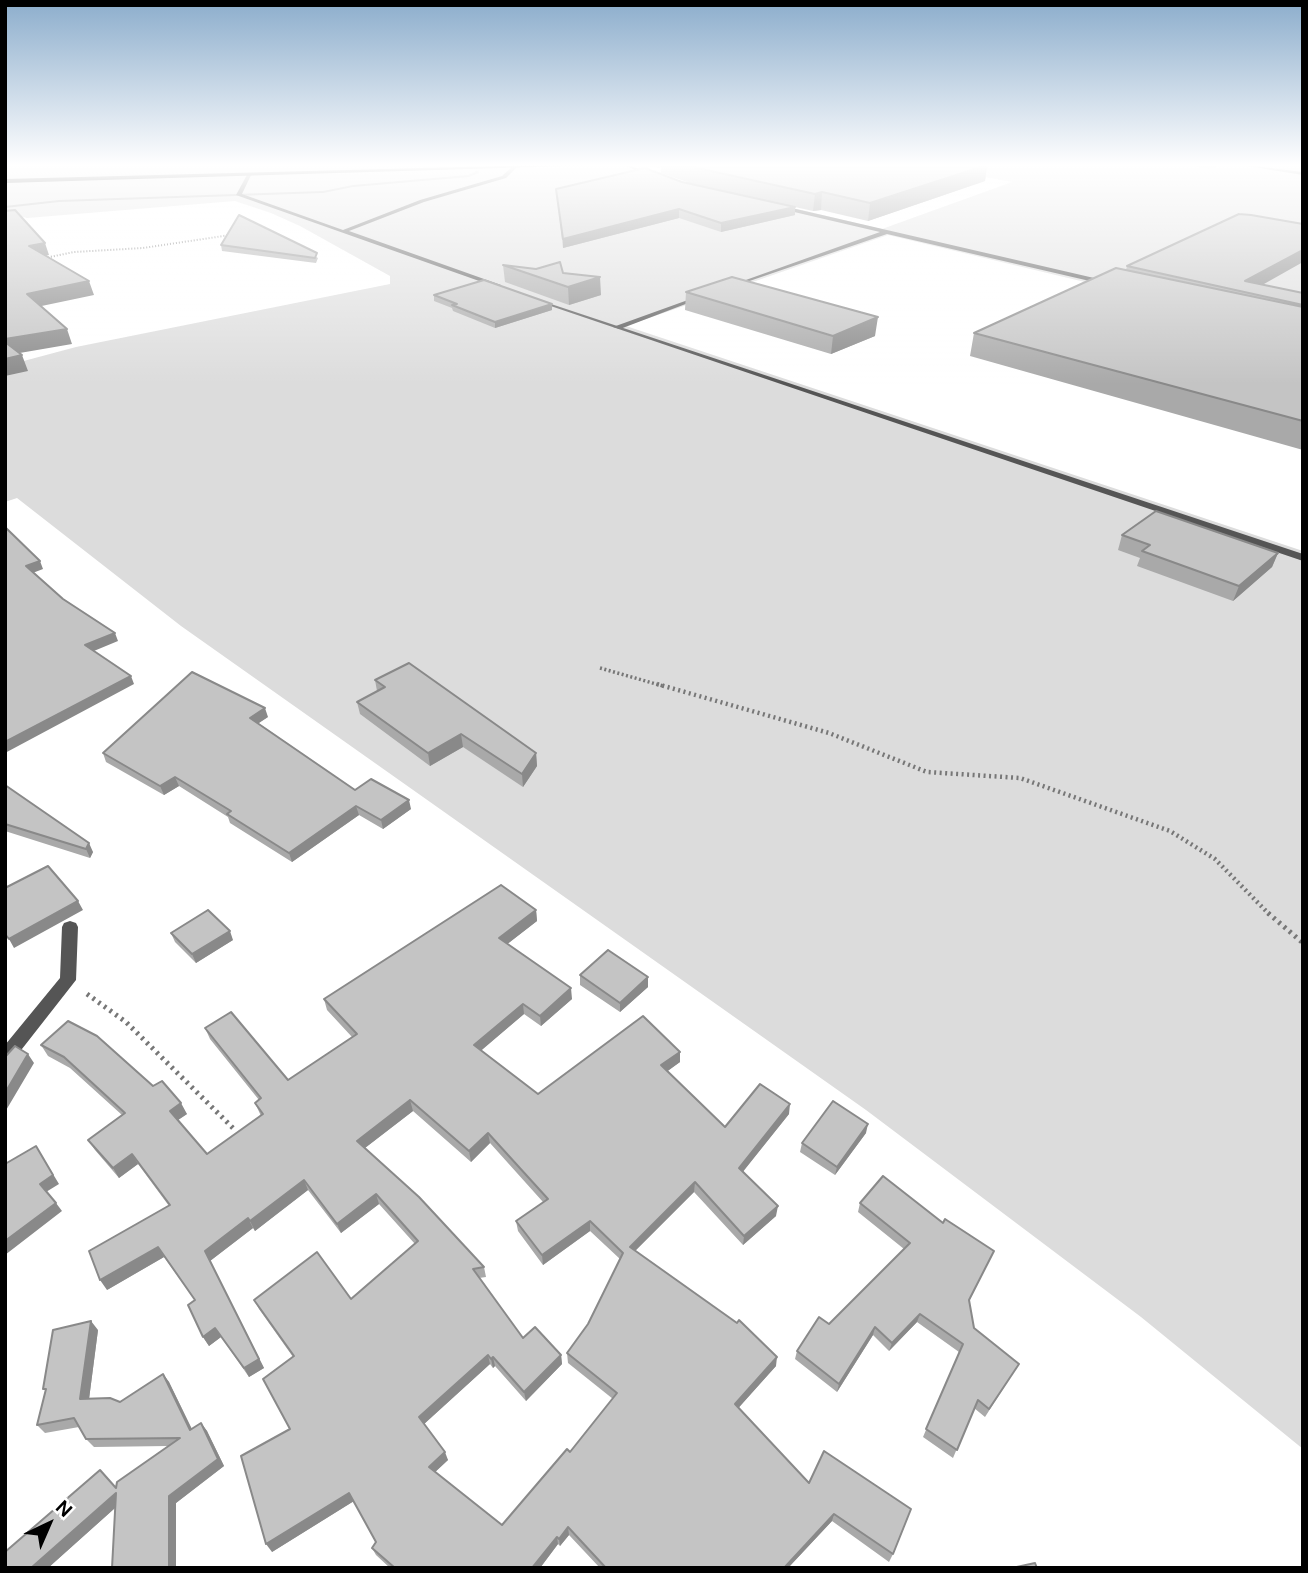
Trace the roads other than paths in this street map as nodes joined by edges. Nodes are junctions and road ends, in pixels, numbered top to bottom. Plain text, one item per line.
1 (358, 237) edge
2 (873, 237) edge
3 (912, 237) edge
4 (1115, 285) edge
5 (720, 290) edge
6 (512, 291) edge
7 (525, 295) edge
8 (708, 295) edge
9 (617, 327) junction
10 (1303, 558) edge
11 (70, 927) dead end
12 (5, 1058) edge

1 - 6 street
2 - 5 street
3 - 4 street
7 - 9 street
8 - 9 street
9 - 10 street
11 - 12 street

